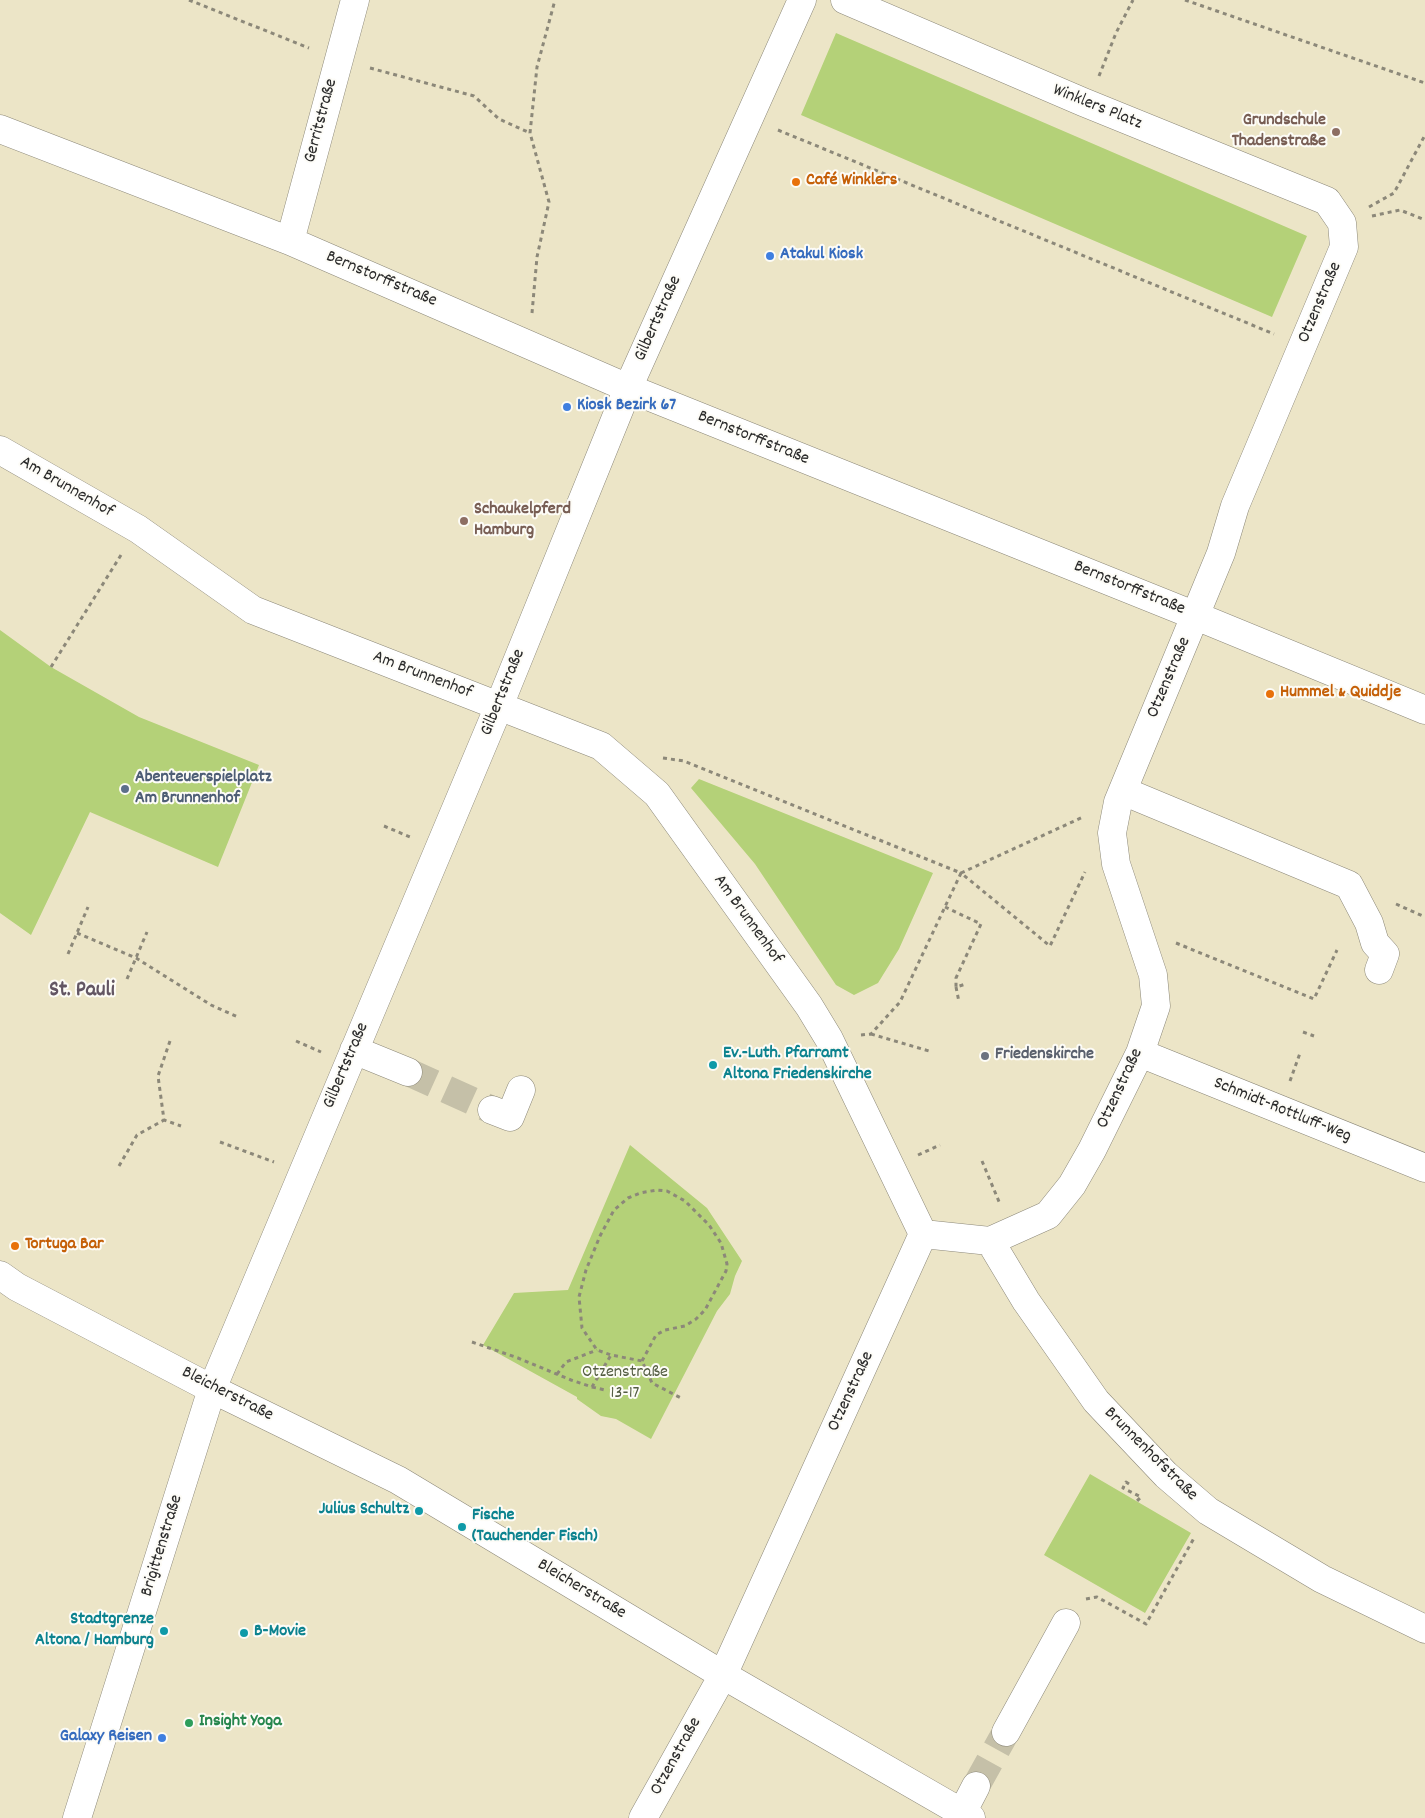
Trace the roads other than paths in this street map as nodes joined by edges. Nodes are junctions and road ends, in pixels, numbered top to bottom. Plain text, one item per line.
1 (354, 0) edge
2 (802, 0) edge
3 (845, 0) edge
4 (0, 130) edge
5 (1342, 223) joint
6 (290, 241) junction
7 (628, 388) junction
8 (0, 450) edge
9 (1196, 616) junction
10 (499, 706) junction
11 (1425, 710) edge
12 (1121, 796) junction
13 (1379, 970) dead end
14 (354, 1050) junction
15 (1140, 1053) junction
16 (408, 1072) tunnel mouth
17 (521, 1090) dead end
18 (492, 1110) tunnel mouth
19 (1425, 1168) edge
20 (923, 1234) junction
21 (990, 1241) junction
22 (0, 1276) edge
23 (212, 1389) junction
24 (1066, 1623) road end
25 (1425, 1629) edge
26 (723, 1674) junction
27 (1006, 1732) tunnel mouth
28 (976, 1786) tunnel mouth
29 (967, 1816) edge
30 (77, 1818) edge
31 (643, 1818) edge

1 - 6 street, Gerritstraße
2 - 7 street, Gilbertstraße
3 - 5 street, Winklers Platz
4 - 6 street, Bernstorffstraße
5 - 9 street, Otzenstraße
6 - 7 street, Bernstorffstraße
7 - 9 street, Bernstorffstraße
7 - 10 street, Gilbertstraße
8 - 10 street, Am Brunnenhof
9 - 11 street, Bernstorffstraße
9 - 12 street, Otzenstraße
10 - 14 street, Gilbertstraße
10 - 20 street, Am Brunnenhof
12 - 13 street
12 - 15 street, Otzenstraße
14 - 16 street
14 - 23 street, Gilbertstraße
15 - 19 street, Schmidt-Rottluff-Weg
15 - 21 street, Otzenstraße
17 - 18 street
20 - 21 street
20 - 26 street, Otzenstraße
21 - 25 street, Brunnenhofstraße
22 - 23 street, Bleicherstraße
23 - 26 street, Bleicherstraße
23 - 30 street, Brigittenstraße
24 - 27 street
26 - 29 street, Bleicherstraße
26 - 31 street, Otzenstraße
28 - 29 street

